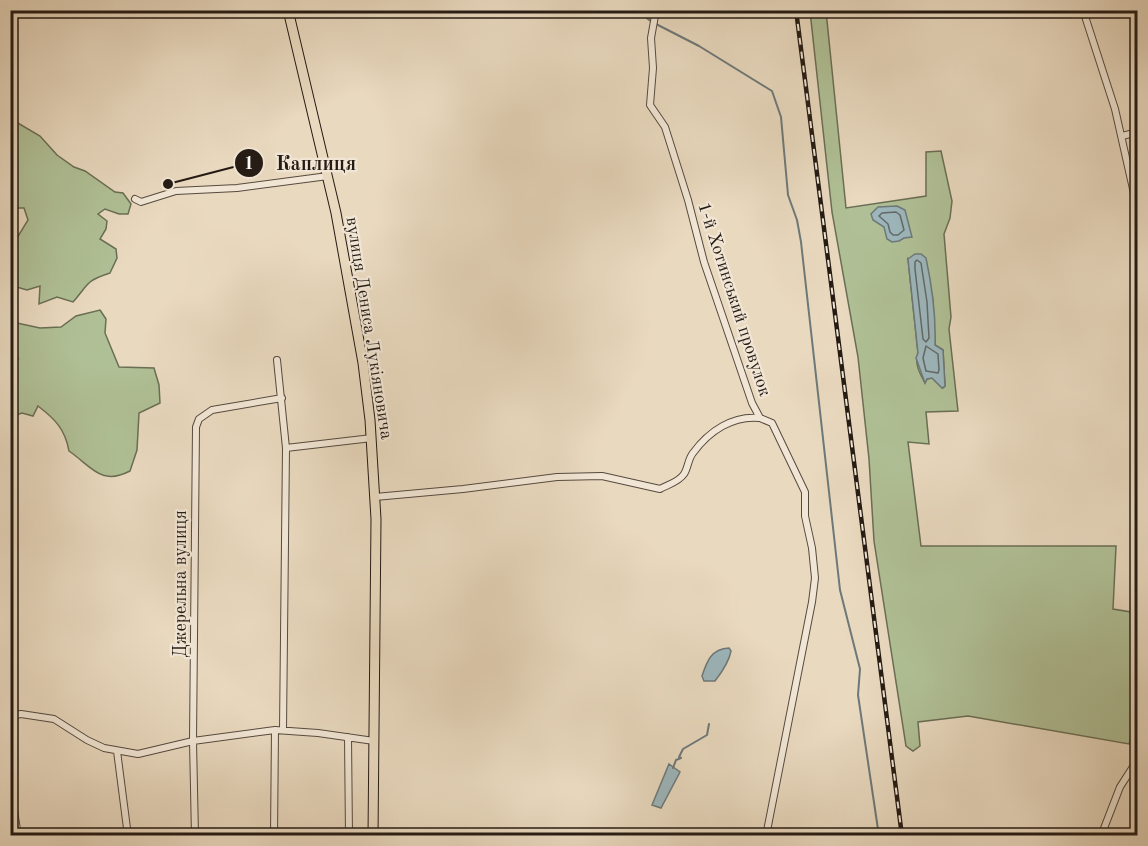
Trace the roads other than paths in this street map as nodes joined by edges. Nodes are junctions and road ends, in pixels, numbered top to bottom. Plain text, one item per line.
1 (288, 10) edge
2 (656, 10) edge
3 (1083, 10) edge
4 (1137, 132) edge
5 (1122, 136) junction
6 (328, 176) junction
7 (135, 199) dead end
8 (1137, 211) edge
9 (277, 360) dead end
10 (282, 398) junction
11 (760, 418) junction
12 (372, 438) junction
13 (286, 448) junction
14 (375, 497) junction
15 (10, 717) edge
16 (275, 730) junction
17 (283, 730) junction
18 (348, 737) junction
19 (193, 741) junction
20 (374, 741) junction
21 (117, 751) junction
22 (1137, 759) edge
23 (10, 784) edge
24 (18, 836) edge
25 (128, 836) edge
26 (195, 836) edge
27 (274, 836) edge
28 (349, 836) edge
29 (373, 836) edge
30 (766, 836) edge
31 (1101, 836) edge

1 - 6 highway, вулиця Дениса Лукіяновича
2 - 11 street, 1-й Хотинський провулок
3 - 5 street
4 - 5 street
5 - 8 street
6 - 7 street
6 - 12 highway, вулиця Дениса Лукіяновича
9 - 10 street
10 - 13 street
10 - 19 street, Джерельна вулиця
11 - 14 street
11 - 30 street, 1-й Хотинський провулок
12 - 13 street
12 - 14 highway, вулиця Дениса Лукіяновича
13 - 17 street
14 - 20 highway, вулиця Дениса Лукіяновича
15 - 21 street
16 - 17 street
16 - 19 street
16 - 27 street
17 - 18 street
18 - 20 street
18 - 28 street
19 - 21 street
19 - 26 street, Джерельна вулиця
20 - 29 highway, вулиця Дениса Лукіяновича
21 - 25 street
22 - 31 street
23 - 24 street

